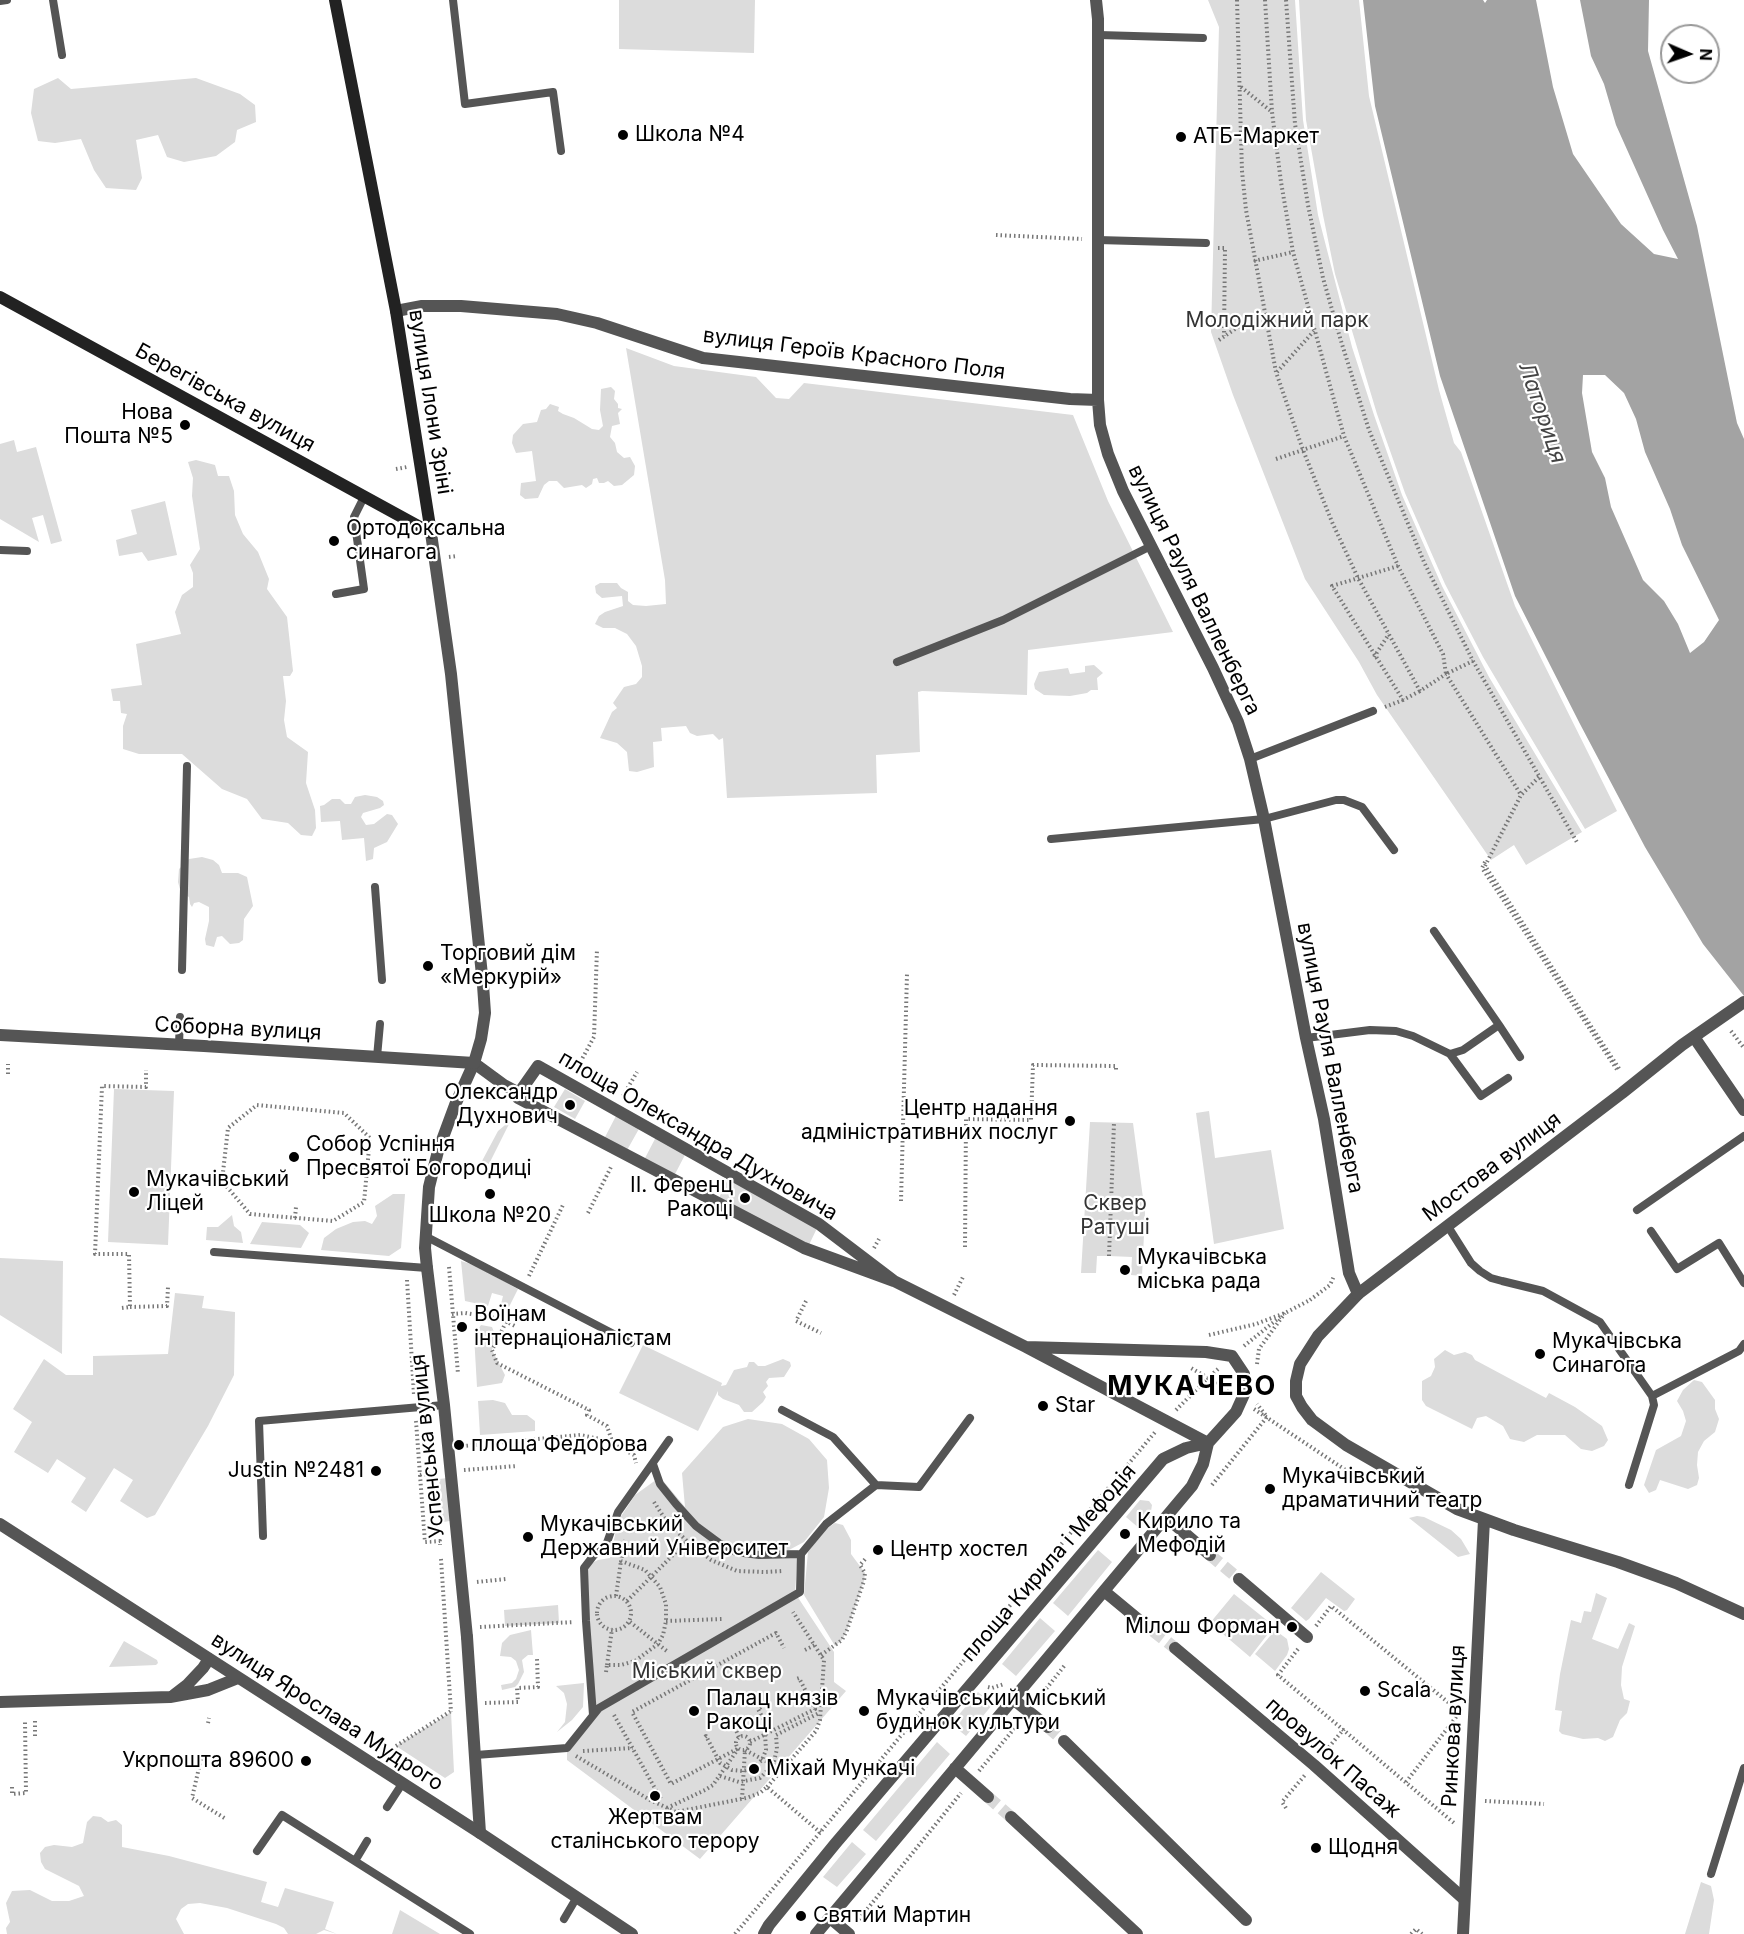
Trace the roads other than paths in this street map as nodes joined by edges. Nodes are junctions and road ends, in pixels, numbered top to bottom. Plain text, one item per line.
1 (7, 0) edge
2 (53, 0) edge
3 (335, 0) edge
4 (453, 0) edge
5 (0, 1) edge
6 (1099, 1) edge
7 (1099, 35) junction
8 (1203, 38) dead end
9 (62, 55) dead end
10 (561, 151) dead end
11 (1098, 240) junction
12 (1210, 245) road end
13 (0, 297) edge
14 (396, 311) junction
15 (1098, 400) junction
16 (363, 497) junction
17 (431, 533) junction
18 (1151, 546) junction
19 (0, 550) edge
20 (27, 551) dead end
21 (336, 594) dead end
22 (897, 663) dead end
23 (1372, 711) dead end
24 (1250, 759) junction
25 (187, 766) dead end
26 (1264, 819) junction
27 (1051, 839) dead end
28 (1394, 850) dead end
29 (375, 887) dead end
30 (1434, 931) dead end
31 (182, 970) dead end
32 (382, 980) dead end
33 (1744, 1002) edge
34 (180, 1017) dead end
35 (380, 1024) dead end
36 (1499, 1025) junction
37 (0, 1035) edge
38 (1694, 1037) junction
39 (1306, 1038) junction
40 (179, 1045) junction
41 (1450, 1054) junction
42 (377, 1057) junction
43 (1520, 1057) dead end
44 (474, 1063) junction
45 (1508, 1077) dead end
46 (519, 1093) junction
47 (1744, 1110) edge
48 (1744, 1136) edge
49 (1637, 1210) dead end
50 (1447, 1225) junction
51 (1651, 1231) dead end
52 (425, 1236) junction
53 (214, 1252) dead end
54 (427, 1268) junction
55 (894, 1281) junction
56 (1744, 1283) edge
57 (1358, 1294) junction
58 (630, 1343) dead end
59 (1744, 1344) edge
60 (1026, 1347) junction
61 (1652, 1396) junction
62 (444, 1405) junction
63 (782, 1410) dead end
64 (970, 1418) dead end
65 (669, 1440) dead end
66 (1208, 1443) junction
67 (652, 1464) junction
68 (876, 1485) junction
69 (1629, 1485) dead end
70 (1166, 1517) junction
71 (1484, 1520) junction
72 (0, 1524) edge
73 (263, 1536) dead end
74 (801, 1554) junction
75 (1210, 1555) tunnel mouth
76 (1239, 1579) tunnel mouth
77 (1104, 1591) junction
78 (1744, 1614) edge
79 (1139, 1620) tunnel mouth
80 (1307, 1637) road end
81 (1175, 1648) tunnel mouth
82 (208, 1659) junction
83 (238, 1678) junction
84 (1017, 1694) junction
85 (170, 1697) junction
86 (0, 1702) edge
87 (593, 1715) junction
88 (1048, 1727) tunnel mouth
89 (1064, 1741) tunnel mouth
90 (476, 1755) junction
91 (955, 1768) junction
92 (1744, 1768) edge
93 (402, 1784) junction
94 (988, 1797) tunnel mouth
95 (387, 1807) dead end
96 (1011, 1817) tunnel mouth
97 (480, 1833) junction
98 (367, 1841) dead end
99 (257, 1851) dead end
100 (355, 1861) junction
101 (1711, 1874) dead end
102 (577, 1898) junction
103 (1464, 1899) junction
104 (830, 1918) junction
105 (564, 1919) dead end
106 (1246, 1920) dead end
107 (470, 1934) edge
108 (632, 1934) edge
109 (764, 1934) edge
110 (816, 1934) edge
111 (849, 1934) edge
112 (1137, 1934) edge
113 (1463, 1934) edge

1 - 5 lane
2 - 9 lane
3 - 14 main road, вулиця Ілони Зріні
4 - 10 lane
6 - 7 street, вулиця Рауля Валленберга
7 - 8 lane
7 - 11 street, вулиця Рауля Валленберга
11 - 12 lane
11 - 15 street, вулиця Рауля Валленберга
13 - 16 main road, Берегівська вулиця
14 - 15 street, вулиця Героїв Красного Поля
14 - 17 main road, вулиця Ілони Зріні
15 - 18 street, вулиця Рауля Валленберга
16 - 17 main road, Берегівська вулиця
16 - 21 lane
17 - 44 street, вулиця Ілони Зріні
18 - 22 lane
18 - 24 street, вулиця Рауля Валленберга
19 - 20 lane
23 - 24 lane
24 - 26 street, вулиця Рауля Валленберга
25 - 31 lane
26 - 27 lane
26 - 28 lane
26 - 39 street, вулиця Рауля Валленберга
29 - 32 lane
30 - 36 lane
33 - 38 street, Мостова вулиця
34 - 40 lane
35 - 42 lane
36 - 41 lane
36 - 43 lane
37 - 40 street, Соборна вулиця
38 - 47 street
38 - 50 street, Мостова вулиця
39 - 41 lane
39 - 57 street, вулиця Рауля Валленберга
40 - 42 street, Соборна вулиця
41 - 45 lane
42 - 44 street, Соборна вулиця
44 - 46 street, площа Олександра Духновича
44 - 52 street, Успенська вулиця
46 - 55 street, площа Олександра Духновича
46 - 55 street, площа Олександра Духновича
48 - 49 lane
50 - 57 street, Мостова вулиця
50 - 61 lane
51 - 56 lane
52 - 54 street, Успенська вулиця
52 - 58 lane
53 - 54 lane
54 - 62 street, Успенська вулиця
55 - 60 street, площа Олександра Духновича
57 - 71 street, Мостова вулиця
59 - 61 lane
60 - 66 street, площа Олександра Духновича
60 - 66 street, площа Олександра Духновича
61 - 69 lane
62 - 73 lane
62 - 90 street, Успенська вулиця
63 - 68 lane
64 - 68 lane
65 - 67 lane
66 - 70 street
66 - 109 street, площа Кирила і Мефодія
67 - 74 lane
67 - 87 lane
68 - 74 lane
70 - 75 street
70 - 77 street
71 - 78 street
71 - 103 street, Ринкова вулиця
72 - 82 street, вулиця Ярослава Мудрого
74 - 87 lane
76 - 80 street
77 - 79 street
77 - 84 street
81 - 103 street, провулок Пасаж
82 - 83 street, вулиця Ярослава Мудрого
82 - 85 street
83 - 85 street
83 - 93 street, вулиця Ярослава Мудрого
84 - 88 street
84 - 91 street
85 - 86 street
87 - 90 lane
89 - 106 street
90 - 97 street, Успенська вулиця
91 - 94 street
91 - 104 street
92 - 101 lane
93 - 95 lane
93 - 97 street, вулиця Ярослава Мудрого
96 - 112 street
97 - 102 street, вулиця Ярослава Мудрого
98 - 100 lane
99 - 100 lane
100 - 107 lane
102 - 105 lane
102 - 108 street, вулиця Ярослава Мудрого
103 - 113 street, Ринкова вулиця
104 - 110 street
104 - 111 street

